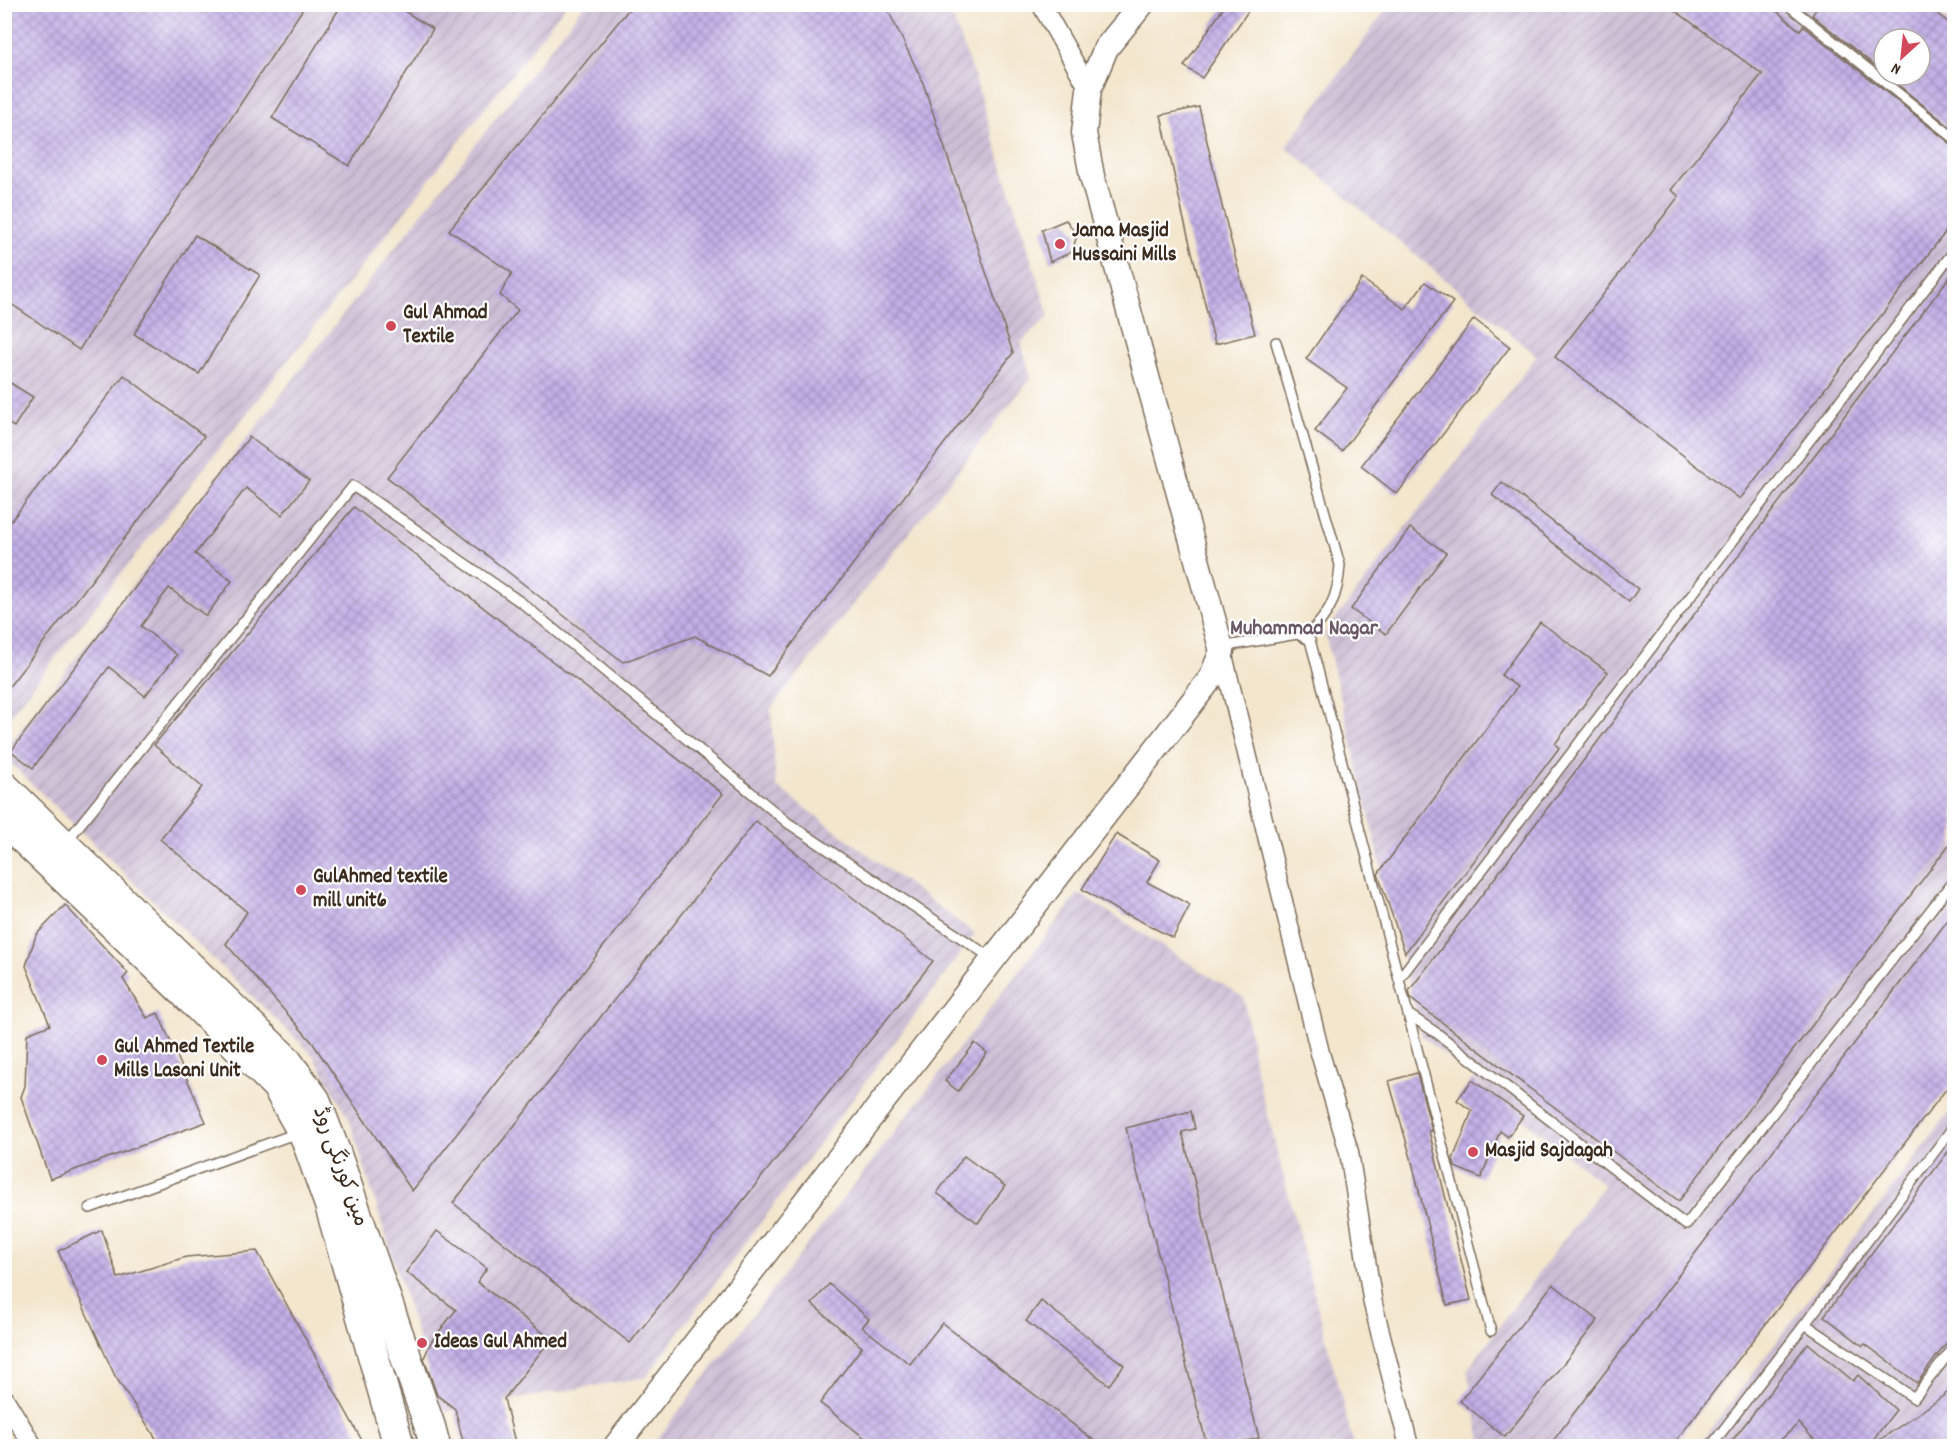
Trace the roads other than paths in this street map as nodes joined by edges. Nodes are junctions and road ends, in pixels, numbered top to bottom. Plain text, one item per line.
1 (1041, 4) edge
2 (1142, 4) edge
3 (1787, 4) edge
4 (1089, 88) junction
5 (1954, 138) edge
6 (1954, 252) edge
7 (1276, 342) dead end
8 (1305, 638) junction
9 (1222, 649) junction
10 (4, 787) edge
11 (4, 820) edge
12 (64, 844) junction
13 (1954, 880) edge
14 (993, 959) junction
15 (1399, 979) junction
16 (1408, 1014) junction
17 (1954, 1126) edge
18 (302, 1131) junction
19 (90, 1208) dead end
20 (1805, 1324) junction
21 (1491, 1331) dead end
22 (1954, 1347) edge
23 (4, 1398) edge
24 (33, 1446) edge
25 (399, 1446) edge
26 (435, 1446) edge
27 (616, 1446) edge
28 (1409, 1446) edge
29 (1710, 1446) edge

1 - 4 street
2 - 4 street
3 - 5 lane
4 - 9 street
6 - 15 lane
7 - 8 lane
8 - 9 lane
8 - 15 lane
9 - 14 street
9 - 28 street
10 - 12 main road, مین کورنگی روڈ
11 - 18 main road, مین کورنگی روڈ
12 - 14 lane
12 - 26 main road, مین کورنگی روڈ
13 - 16 lane
14 - 27 street
15 - 16 lane
16 - 21 lane
17 - 20 lane
18 - 19 lane
18 - 25 main road, مین کورنگی روڈ
20 - 22 lane
20 - 29 lane
23 - 24 street

